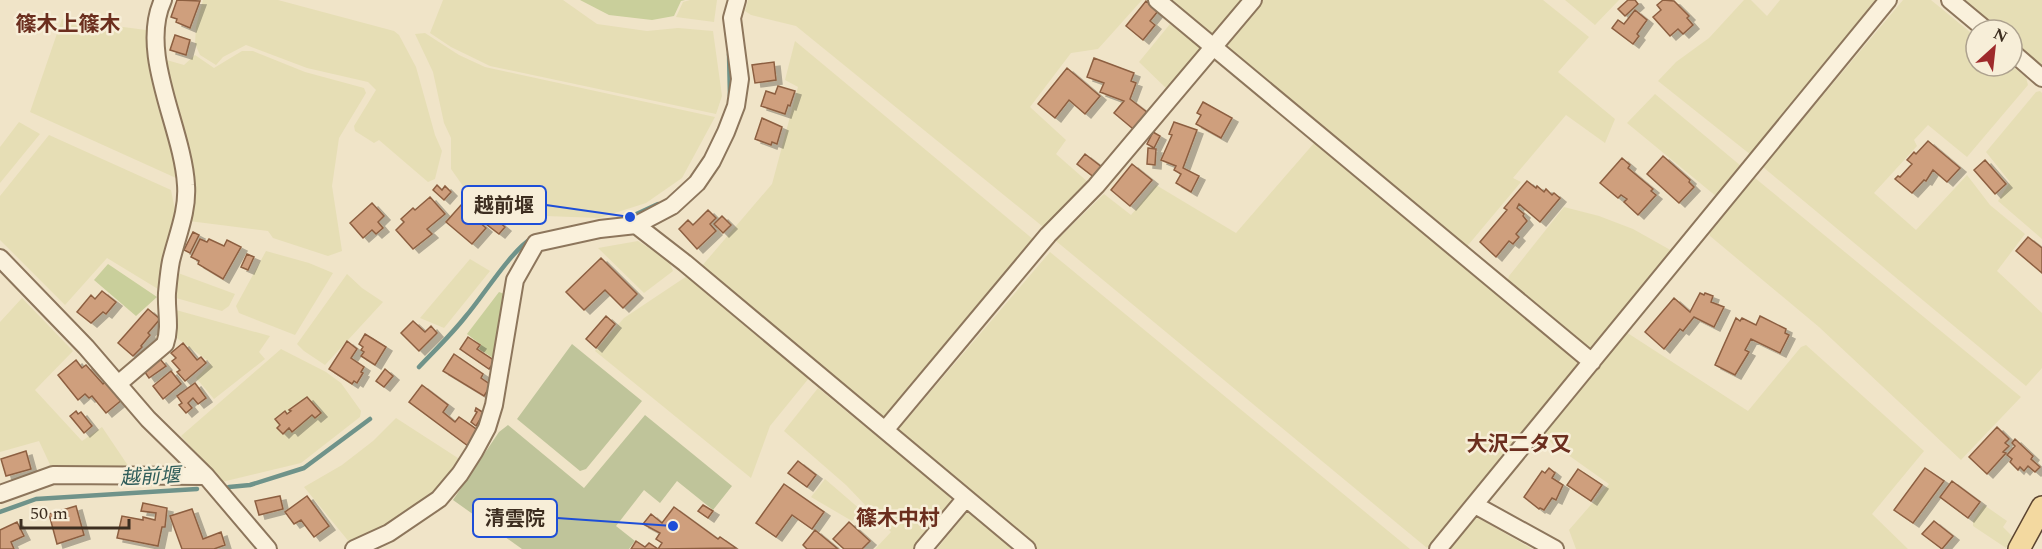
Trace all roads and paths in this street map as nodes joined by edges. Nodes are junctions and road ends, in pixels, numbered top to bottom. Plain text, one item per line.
1 (163, 0) edge
2 (737, 0) edge
3 (1158, 0) edge
4 (1253, 0) edge
5 (1888, 0) edge
6 (1950, 0) edge
7 (1972, 18) edge
8 (1214, 48) junction
9 (2024, 62) edge
10 (2042, 78) edge
11 (636, 225) junction
12 (0, 258) edge
13 (1592, 362) junction
14 (118, 384) junction
15 (885, 430) junction
16 (206, 476) junction
17 (0, 494) edge
18 (966, 498) junction
19 (1475, 505) junction
20 (2042, 507) edge
21 (268, 549) edge
22 (354, 549) edge
23 (923, 549) edge
24 (1027, 549) edge
25 (1438, 549) edge
26 (1555, 549) edge
27 (2019, 549) edge

1 - 14 street
2 - 11 street
3 - 8 street
4 - 8 street
5 - 13 street
6 - 7 street
8 - 13 street
8 - 15 street
9 - 10 street
11 - 15 street
11 - 22 street
12 - 14 street
13 - 19 street
14 - 16 street
15 - 18 street
16 - 17 street
16 - 21 street
18 - 23 street
18 - 24 street
19 - 25 street
19 - 26 street
20 - 27 main road

